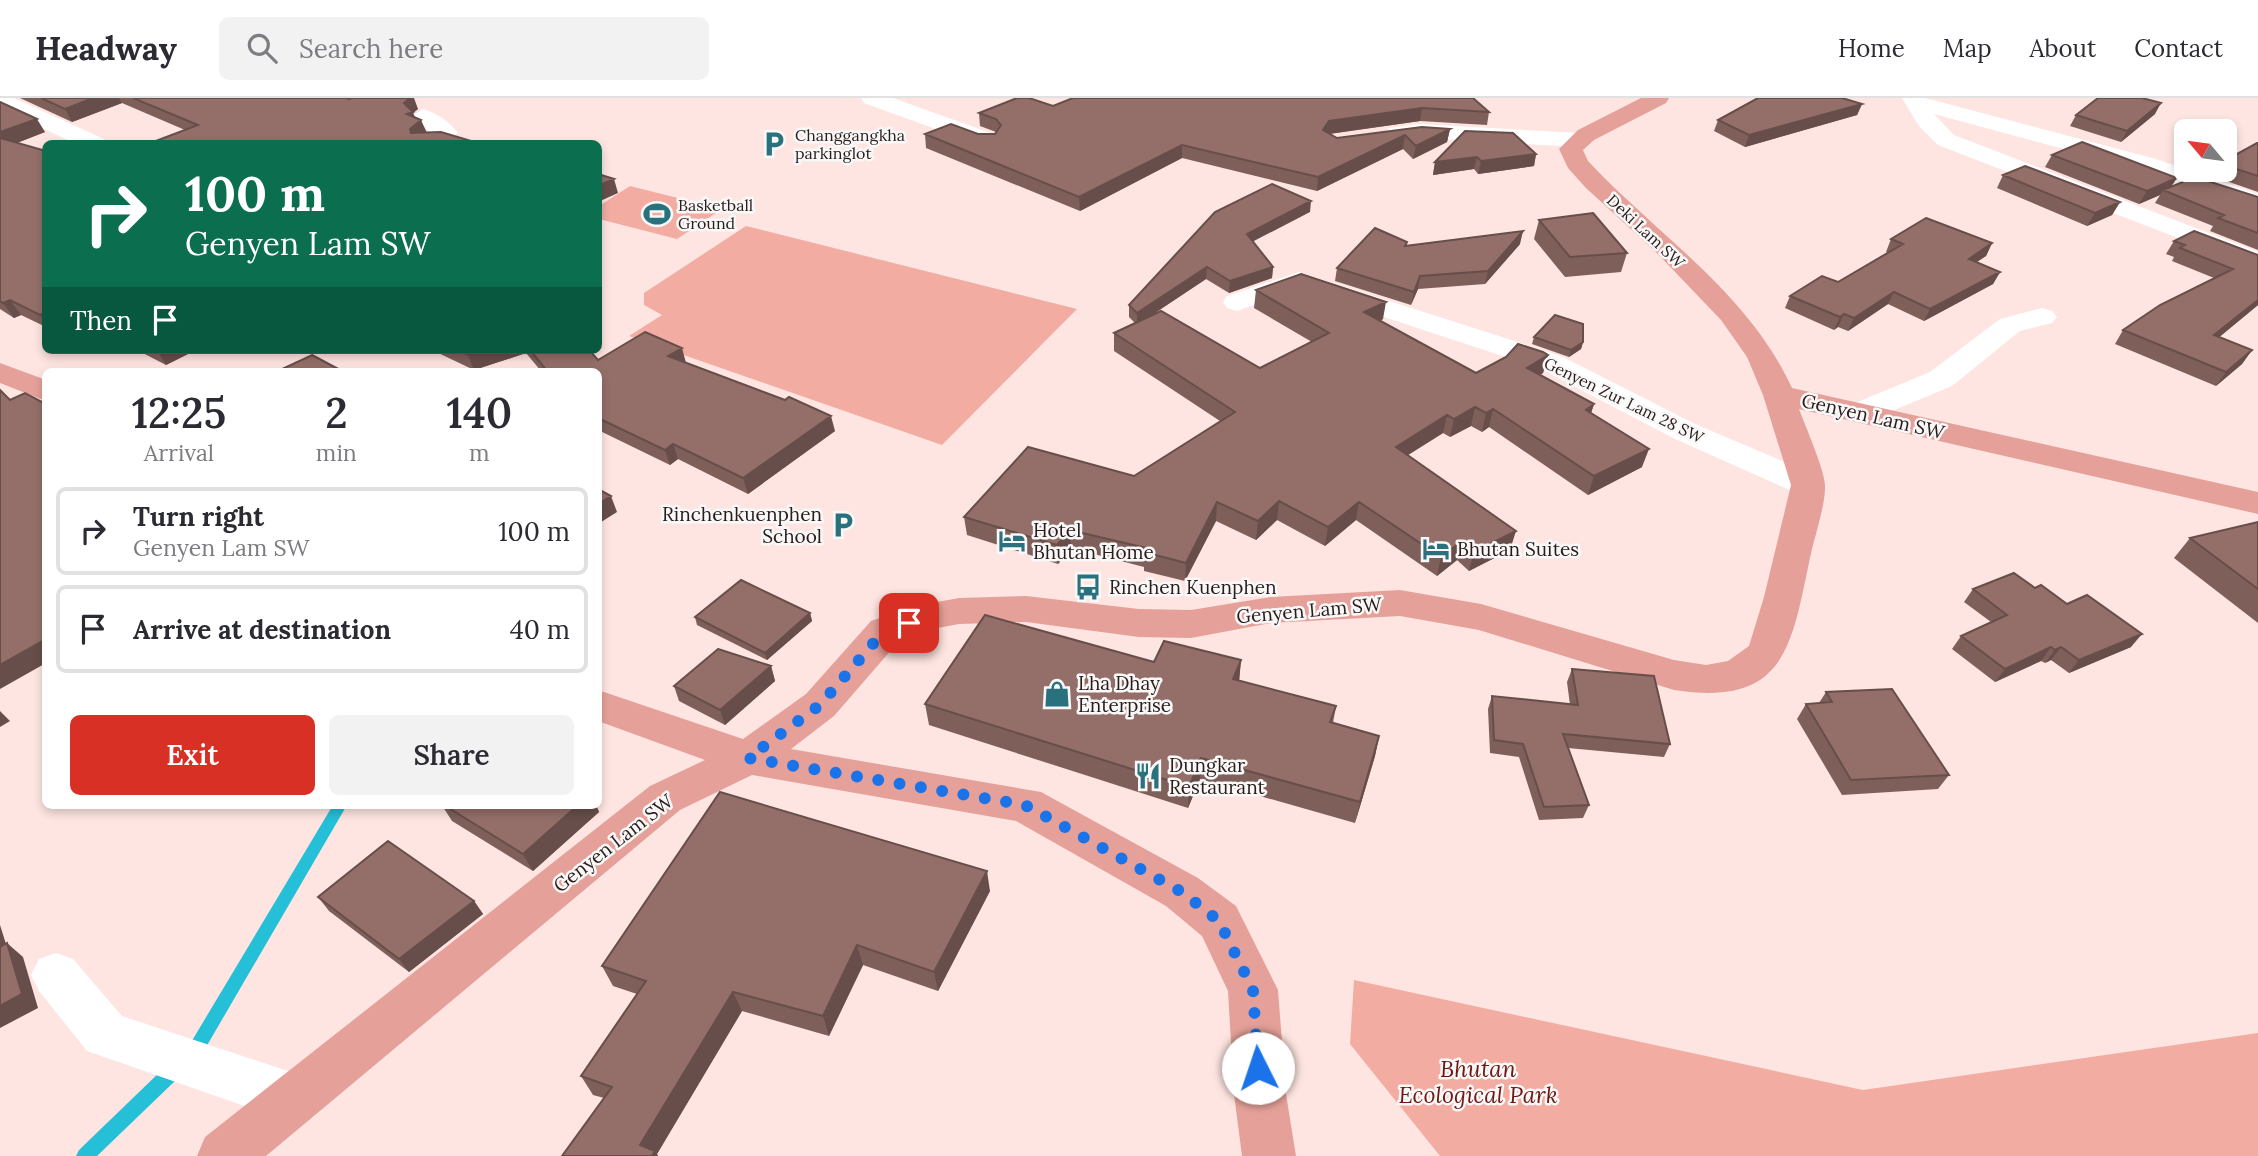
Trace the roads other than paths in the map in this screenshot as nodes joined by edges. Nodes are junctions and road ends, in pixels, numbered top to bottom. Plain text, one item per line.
1 (872, 98) edge
2 (1658, 98) edge
3 (0, 100) edge
4 (1913, 100) edge
5 (423, 116) dead end
6 (1379, 136) edge
7 (86, 140) edge
8 (435, 140) edge
9 (988, 140) edge
10 (1579, 140) junction
11 (2258, 203) edge
12 (1314, 252) dead end
13 (2258, 261) edge
14 (1299, 280) junction
15 (1237, 302) dead end
16 (2042, 317) dead end
17 (0, 372) edge
18 (42, 390) edge
19 (1779, 395) junction
20 (1859, 413) junction
21 (1808, 485) junction
22 (2258, 503) edge
23 (602, 706) edge
24 (748, 758) junction
25 (56, 975) dead end
26 (296, 1098) junction
27 (224, 1156) edge
28 (1269, 1156) edge

1 - 9 street
2 - 10 main road
3 - 7 street
4 - 11 street
4 - 13 street
5 - 8 street
6 - 10 street
10 - 19 main road, Deki Lam SW
12 - 14 street
14 - 15 street
14 - 21 street, Genyen Zur Lam 28 SW
16 - 20 street
17 - 18 main road
19 - 20 main road, Genyen Lam SW
19 - 21 main road, Genyen Lam SW
20 - 22 main road, Genyen Lam SW
21 - 24 main road, Genyen Lam SW
23 - 24 main road
24 - 26 main road, Genyen Lam SW
24 - 28 main road
25 - 26 street
26 - 27 main road, Genyen Lam SW

